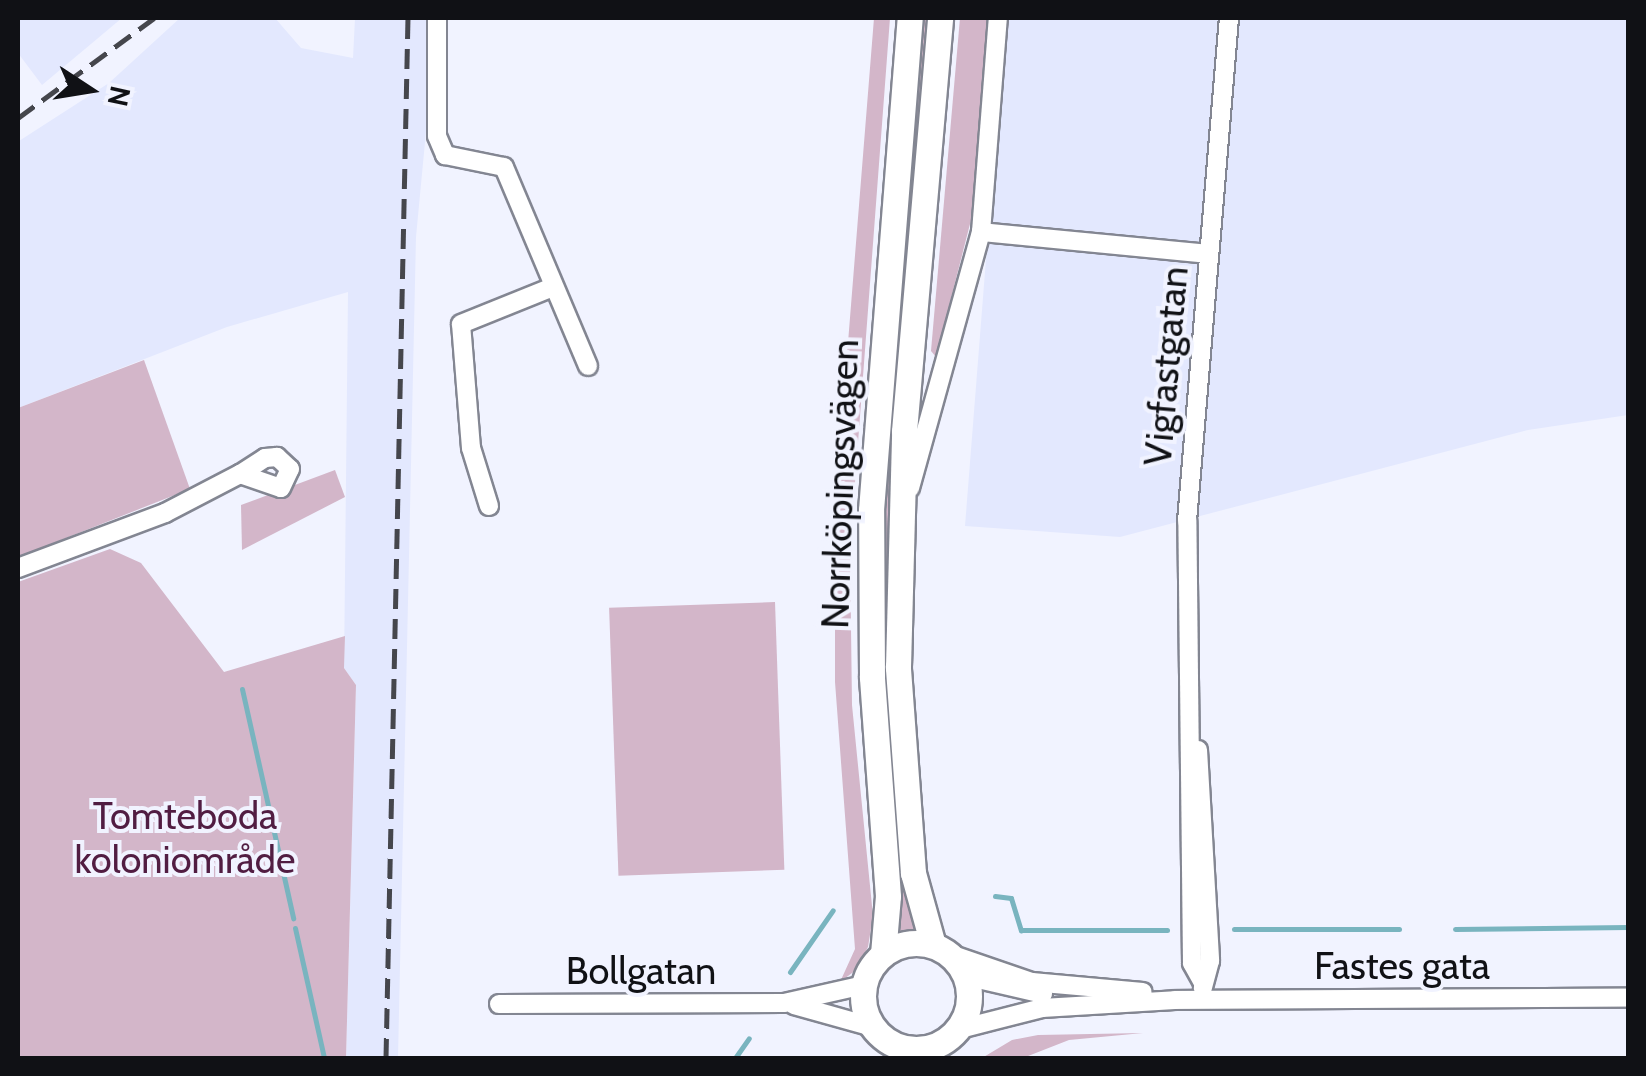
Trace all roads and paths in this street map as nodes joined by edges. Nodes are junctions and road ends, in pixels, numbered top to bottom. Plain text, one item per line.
1 (437, 18) edge
2 (910, 18) edge
3 (940, 18) edge
4 (998, 18) edge
5 (1228, 18) edge
6 (981, 232) junction
7 (1208, 254) junction
8 (553, 287) junction
9 (588, 366) dead end
10 (240, 474) dead end
11 (489, 506) dead end
12 (900, 527) junction
13 (18, 568) edge
14 (941, 950) junction
15 (882, 954) junction
16 (966, 976) junction
17 (864, 985) junction
18 (1203, 991) junction
19 (1113, 992) junction
20 (1628, 998) edge
21 (1176, 1000) junction
22 (784, 1003) junction
23 (499, 1004) dead end
24 (950, 1042) edge
25 (889, 1043) edge

1 - 8 street
2 - 15 main road, Norrköpingsvägen
3 - 12 main road, Norrköpingsvägen
4 - 6 street
5 - 7 street, Vigfastgatan
6 - 7 street
6 - 12 street
7 - 18 street, Vigfastgatan
8 - 9 street
8 - 11 street
10 - 13 street
12 - 14 main road, Norrköpingsvägen
14 - 15 main road
14 - 16 main road
14 - 19 street, Fastes gata
15 - 17 main road
16 - 19 street, Fastes gata
16 - 24 main road
17 - 22 street, Bollgatan
17 - 25 main road
18 - 20 street, Fastes gata
18 - 21 street, Fastes gata
19 - 21 street, Fastes gata
21 - 24 street, Fastes gata
22 - 23 street, Bollgatan
22 - 25 street, Bollgatan
24 - 25 main road

